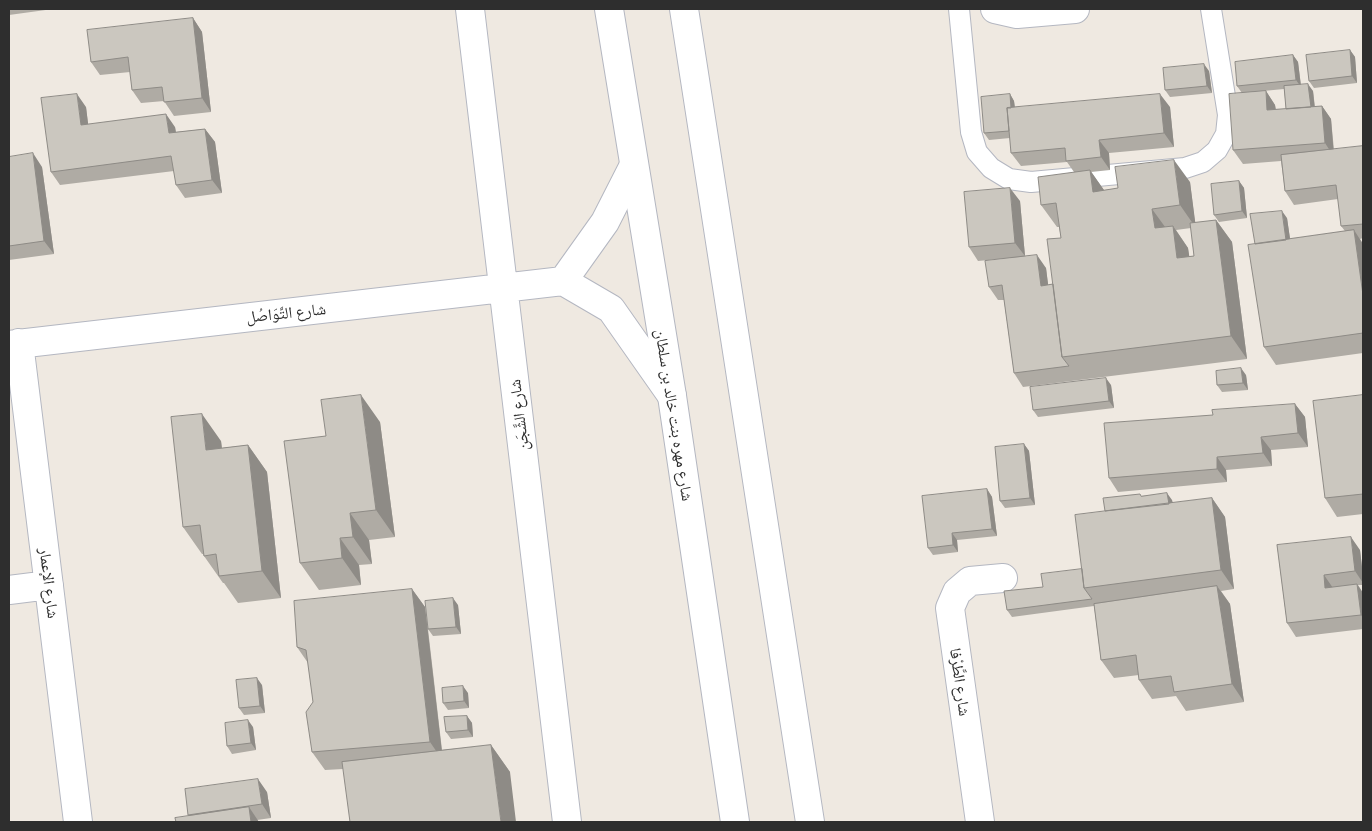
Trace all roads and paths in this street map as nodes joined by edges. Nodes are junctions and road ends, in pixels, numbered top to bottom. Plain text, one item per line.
1 (470, 9) edge
2 (609, 9) edge
3 (684, 9) edge
4 (959, 9) edge
5 (995, 9) edge
6 (1075, 9) edge
7 (1211, 9) edge
8 (634, 165) junction
9 (563, 280) junction
10 (504, 288) junction
11 (14, 344) edge
12 (672, 396) junction
13 (1003, 578) dead end
14 (49, 585) junction
15 (9, 590) edge
16 (78, 822) edge
17 (567, 822) edge
18 (735, 822) edge
19 (810, 822) edge
20 (980, 822) edge

1 - 10 street, شارع الشَّجَن
2 - 8 street, شارع مهره بنت خالد بن سلطان
3 - 19 street
4 - 7 lane
5 - 6 street
8 - 9 street
8 - 12 street, شارع مهره بنت خالد بن سلطان
9 - 10 street, شارع التَّوَاصُل
9 - 12 street
10 - 11 street, شارع التَّوَاصُل
10 - 17 street, شارع الشَّجَن
11 - 14 street, شارع الإعمار
12 - 18 street, شارع مهره بنت خالد بن سلطان
13 - 20 street, شارع الطَّرْفا
14 - 15 street
14 - 16 street, شارع الإعمار

